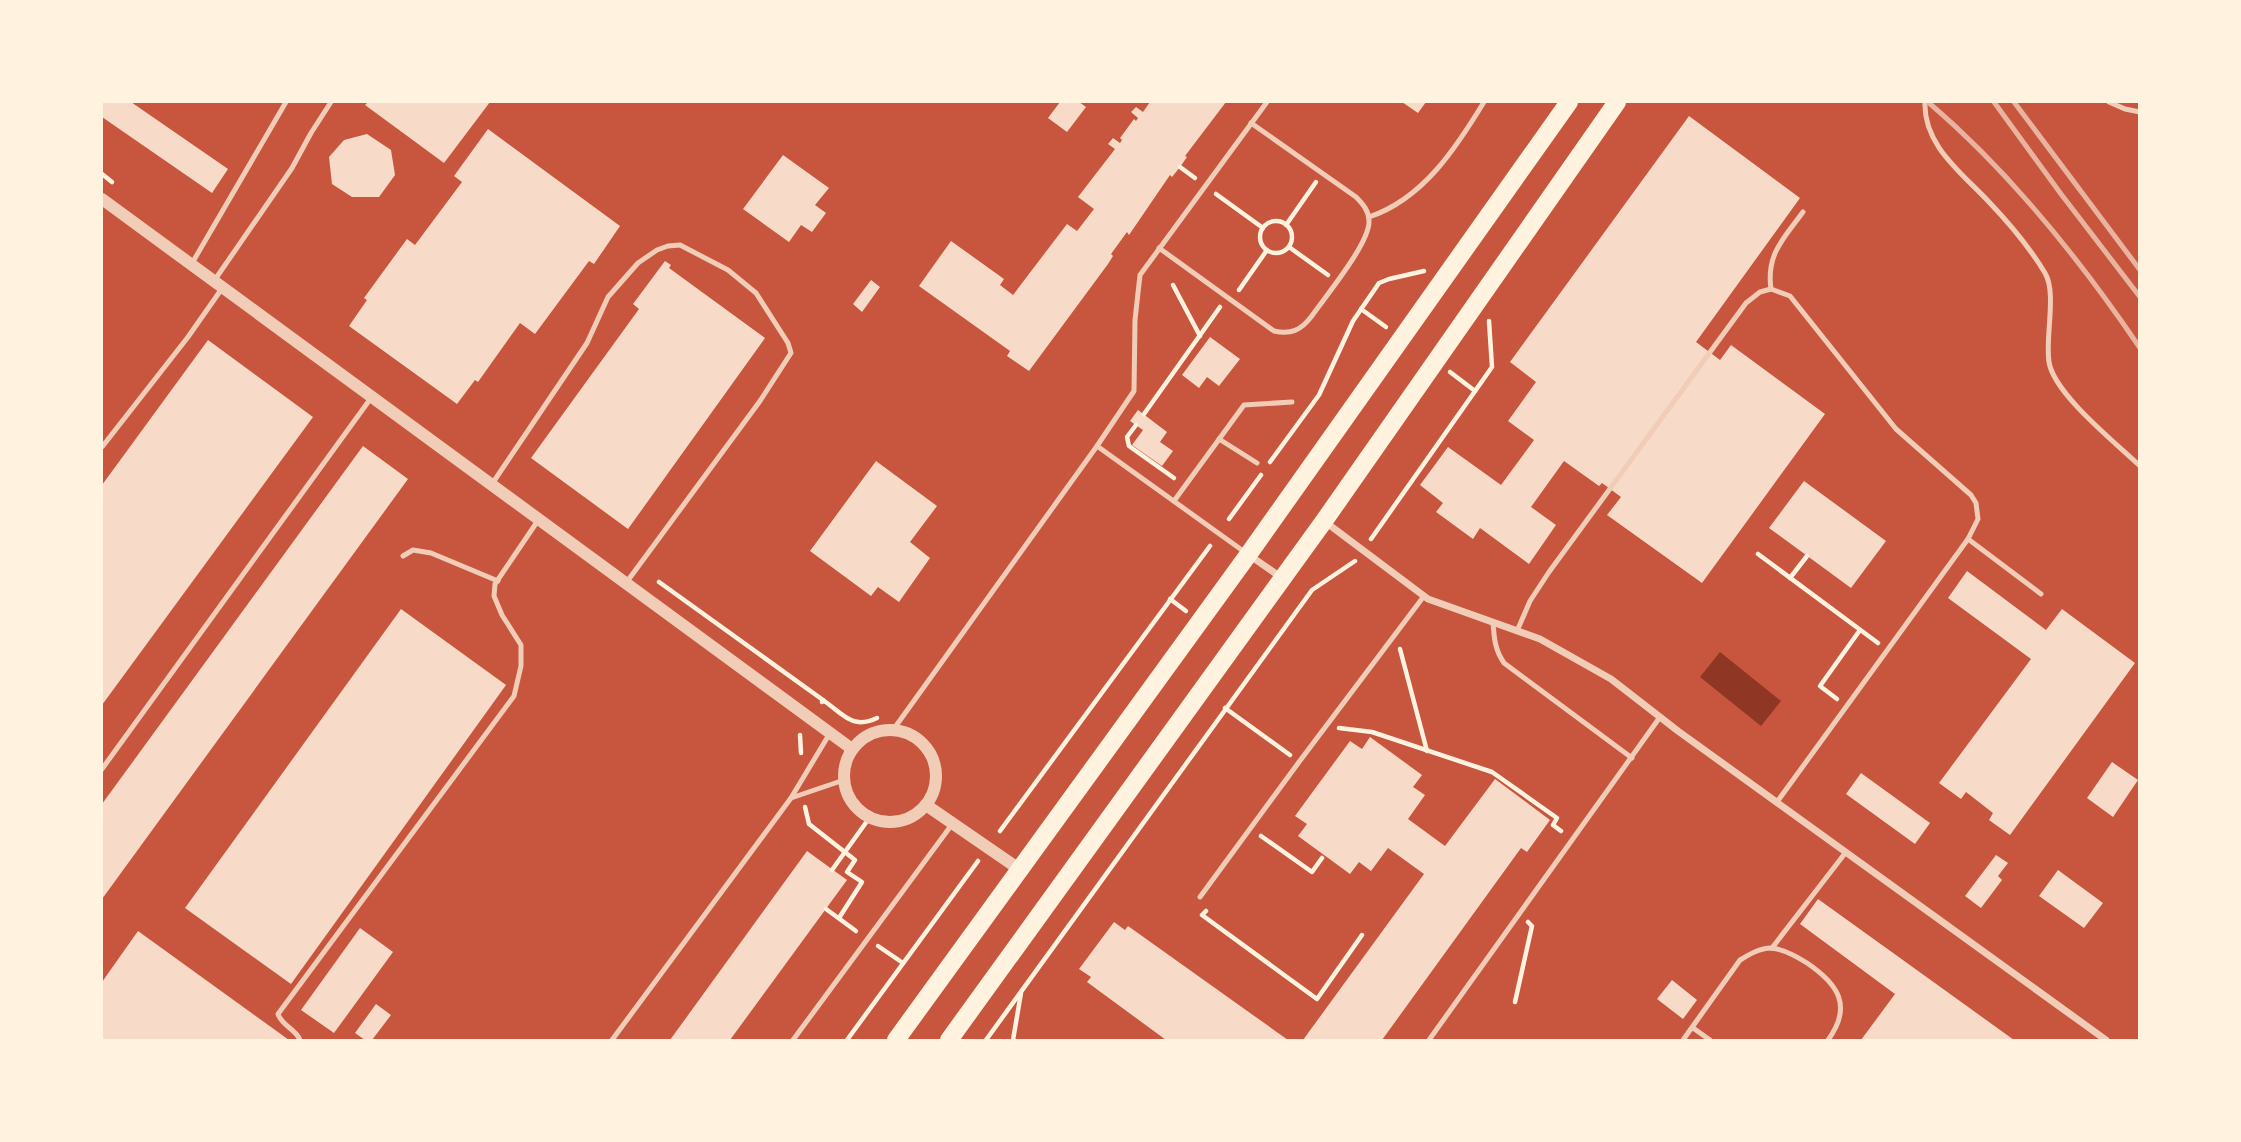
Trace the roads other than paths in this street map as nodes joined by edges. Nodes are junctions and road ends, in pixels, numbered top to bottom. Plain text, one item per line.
1 (286, 102) edge
2 (331, 102) edge
3 (1267, 102) edge
4 (1484, 102) edge
5 (1569, 102) edge
6 (1618, 102) edge
7 (1925, 102) edge
8 (2109, 102) edge
9 (2140, 112) edge
10 (1251, 123) junction
11 (102, 199) edge
12 (1803, 212) dead end
13 (1369, 217) junction
14 (1159, 248) junction
15 (191, 265) junction
16 (218, 284) junction
17 (1770, 289) junction
18 (372, 396) junction
19 (1292, 402) dead end
20 (1219, 439) junction
21 (1097, 446) junction
22 (102, 447) edge
23 (1257, 463) dead end
24 (2140, 466) edge
25 (492, 484) junction
26 (1174, 501) junction
27 (539, 519) junction
28 (1324, 521) junction
29 (1968, 539) junction
30 (1248, 555) junction
31 (404, 556) dead end
32 (1282, 578) junction
33 (498, 580) junction
34 (625, 583) junction
35 (2041, 594) dead end
36 (1424, 596) junction
37 (1493, 622) junction
38 (1517, 631) junction
39 (1660, 717) junction
40 (894, 730) junction
41 (830, 733) junction
42 (852, 749) junction
43 (1632, 758) junction
44 (102, 769) edge
45 (844, 780) junction
46 (790, 798) junction
47 (1777, 802) junction
48 (926, 805) junction
49 (953, 823) junction
50 (1846, 852) junction
51 (1019, 869) junction
52 (1200, 897) dead end
53 (1772, 948) junction
54 (1693, 1028) junction
55 (300, 1041) edge
56 (612, 1041) edge
57 (793, 1041) edge
58 (896, 1041) edge
59 (949, 1041) edge
60 (1429, 1041) edge
61 (1684, 1041) edge
62 (1710, 1041) edge
63 (1829, 1041) edge
64 (2106, 1041) edge

1 - 15 lane
2 - 16 lane
3 - 10 lane
4 - 13 lane
5 - 30 main road
6 - 28 main road
7 - 24 lane
8 - 9 lane
10 - 13 lane
10 - 14 lane
11 - 15 street
12 - 17 lane
13 - 14 lane
14 - 21 lane
15 - 16 street
16 - 18 street
16 - 22 lane
17 - 29 lane
17 - 38 lane
18 - 25 street
18 - 44 lane
19 - 20 lane
20 - 23 lane
20 - 26 lane
21 - 26 lane
21 - 40 lane
25 - 27 street
25 - 34 lane
26 - 30 lane
27 - 33 lane
27 - 34 street
28 - 32 main road
28 - 36 street
29 - 35 lane
29 - 47 lane
30 - 32 street
30 - 51 main road
31 - 33 lane
32 - 59 main road
33 - 55 lane
34 - 41 street
36 - 37 street
36 - 52 lane
37 - 38 street
37 - 43 lane
38 - 39 street
39 - 43 lane
39 - 47 street
40 - 42 street
40 - 48 street
41 - 42 street
41 - 46 lane
42 - 45 street
43 - 60 lane
45 - 46 lane
45 - 48 street
46 - 56 lane
47 - 50 street
48 - 49 street
49 - 51 street
49 - 57 lane
50 - 53 lane
50 - 64 street
51 - 58 main road
53 - 54 lane
53 - 63 lane
54 - 61 lane
54 - 62 lane

